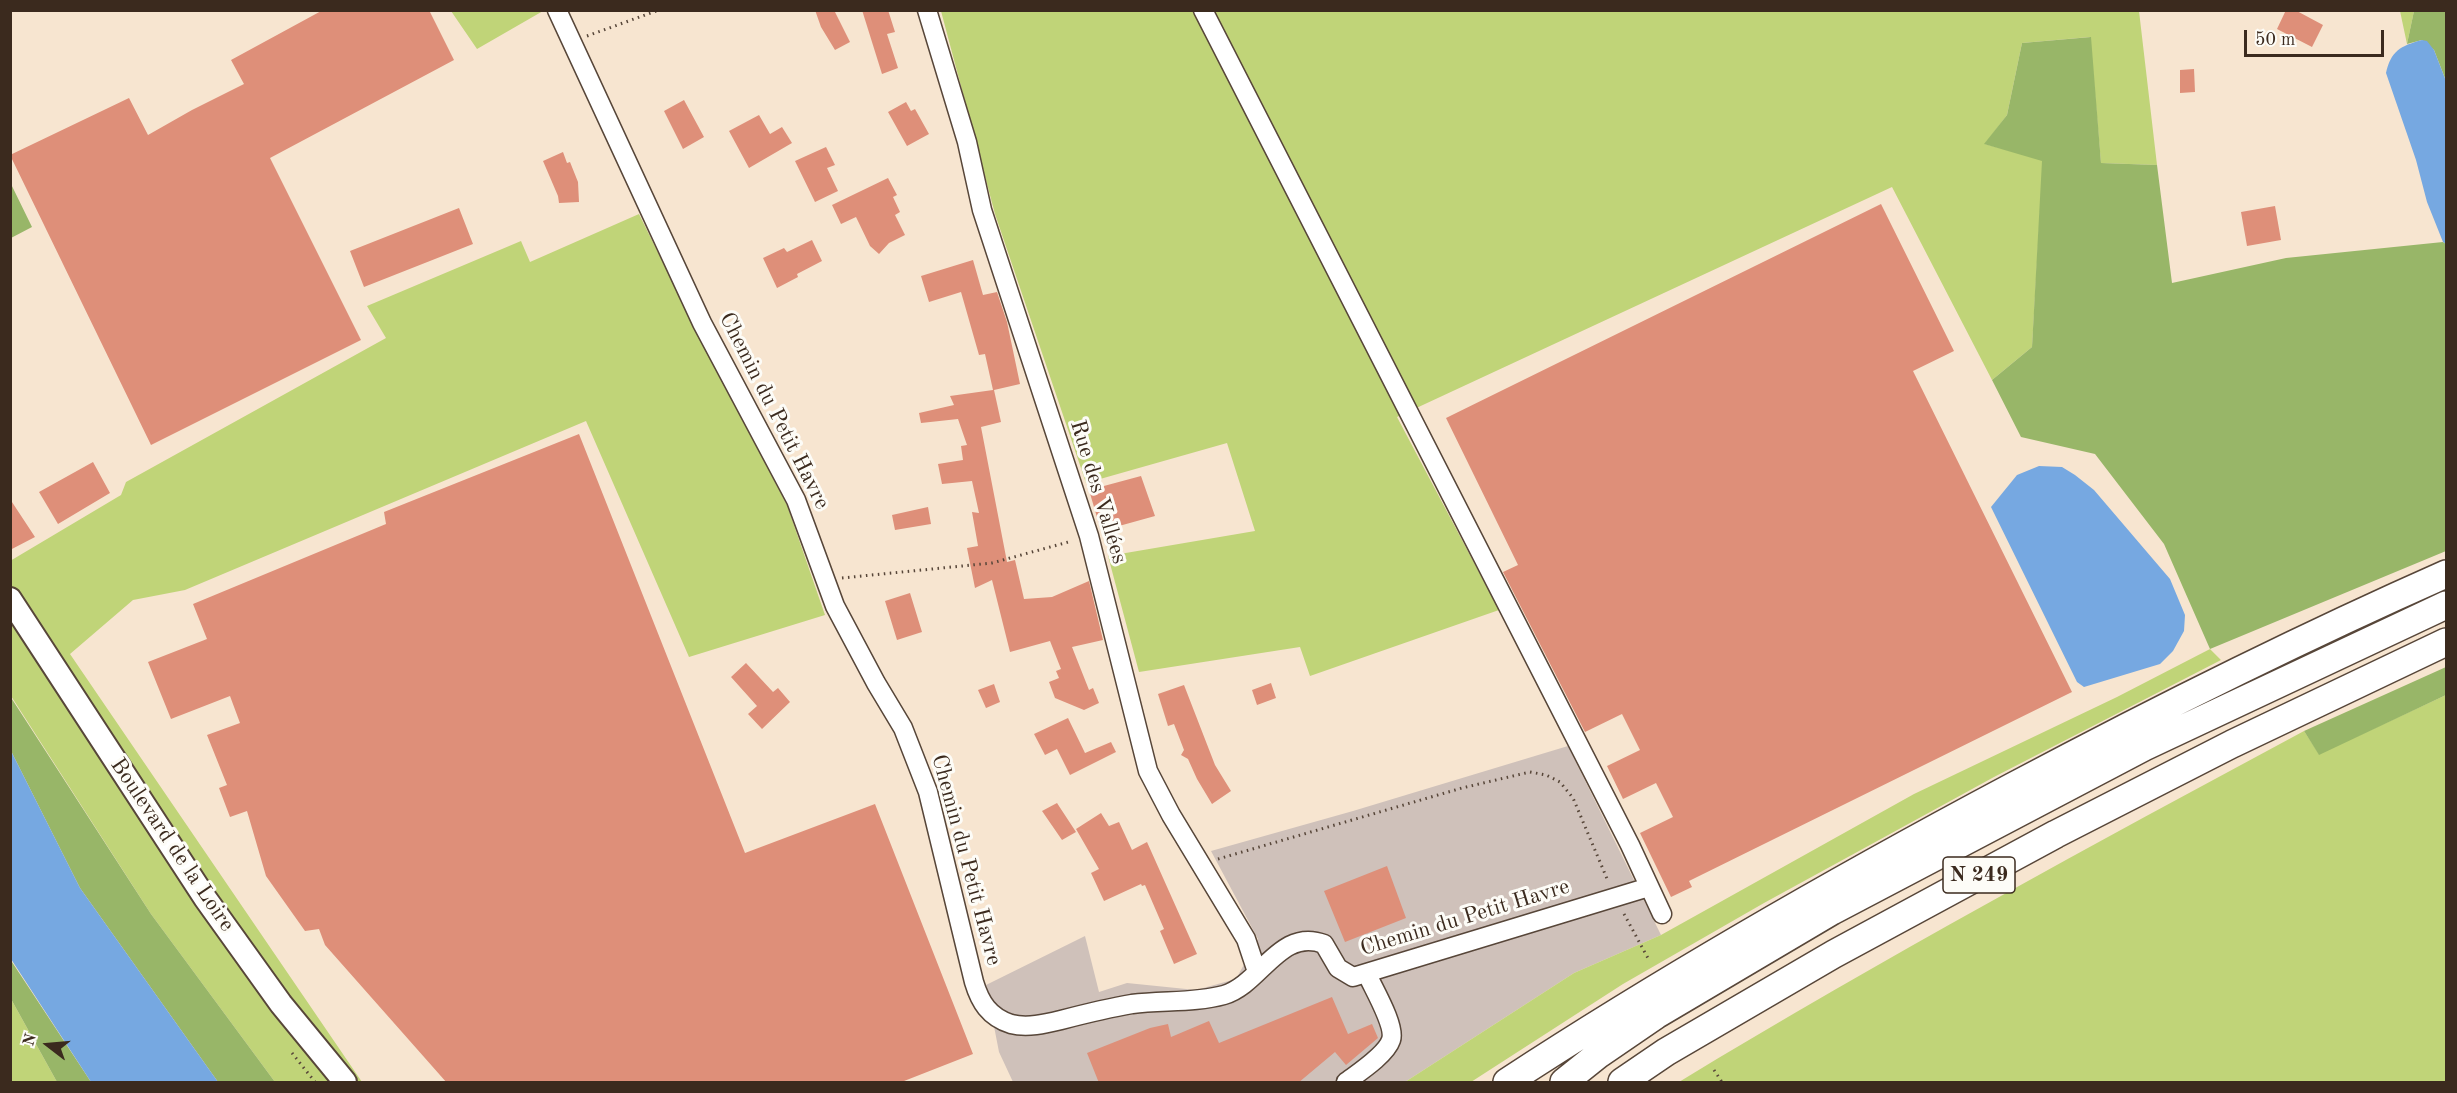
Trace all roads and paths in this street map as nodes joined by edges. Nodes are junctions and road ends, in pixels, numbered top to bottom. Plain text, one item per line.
1 (557, 10) edge
2 (659, 10) edge
3 (927, 10) edge
4 (1203, 10) edge
5 (572, 41) junction
6 (1089, 536) junction
7 (2446, 574) edge
8 (825, 580) junction
9 (10, 598) edge
10 (2446, 605) edge
11 (2446, 642) edge
12 (1201, 862) junction
13 (1649, 887) junction
14 (1615, 898) junction
15 (1662, 914) dead end
16 (1649, 960) dead end
17 (1257, 972) junction
18 (1367, 974) junction
19 (1731, 1016) junction
20 (1714, 1070) dead end
21 (345, 1083) edge
22 (1346, 1083) edge
23 (1507, 1083) edge
24 (1564, 1083) edge
25 (1622, 1083) edge
26 (1653, 1083) edge
27 (1722, 1083) edge

1 - 5 street, Chemin du Petit Havre
2 - 5 path
3 - 6 street, Rue des Vallées
4 - 13 street
5 - 8 street, Chemin du Petit Havre
6 - 8 path
6 - 12 street, Rue des Vallées
7 - 23 highway
8 - 17 street, Chemin du Petit Havre
9 - 21 main road, Boulevard de la Loire
10 - 24 highway, N 249
11 - 19 highway, N 249
12 - 14 path
12 - 17 street, Rue des Vallées
13 - 14 street, Chemin du Petit Havre
13 - 15 street
14 - 16 path
14 - 18 street, Chemin du Petit Havre
17 - 18 street, Chemin du Petit Havre
18 - 22 street
19 - 25 highway, N 249
19 - 26 highway
20 - 27 path

